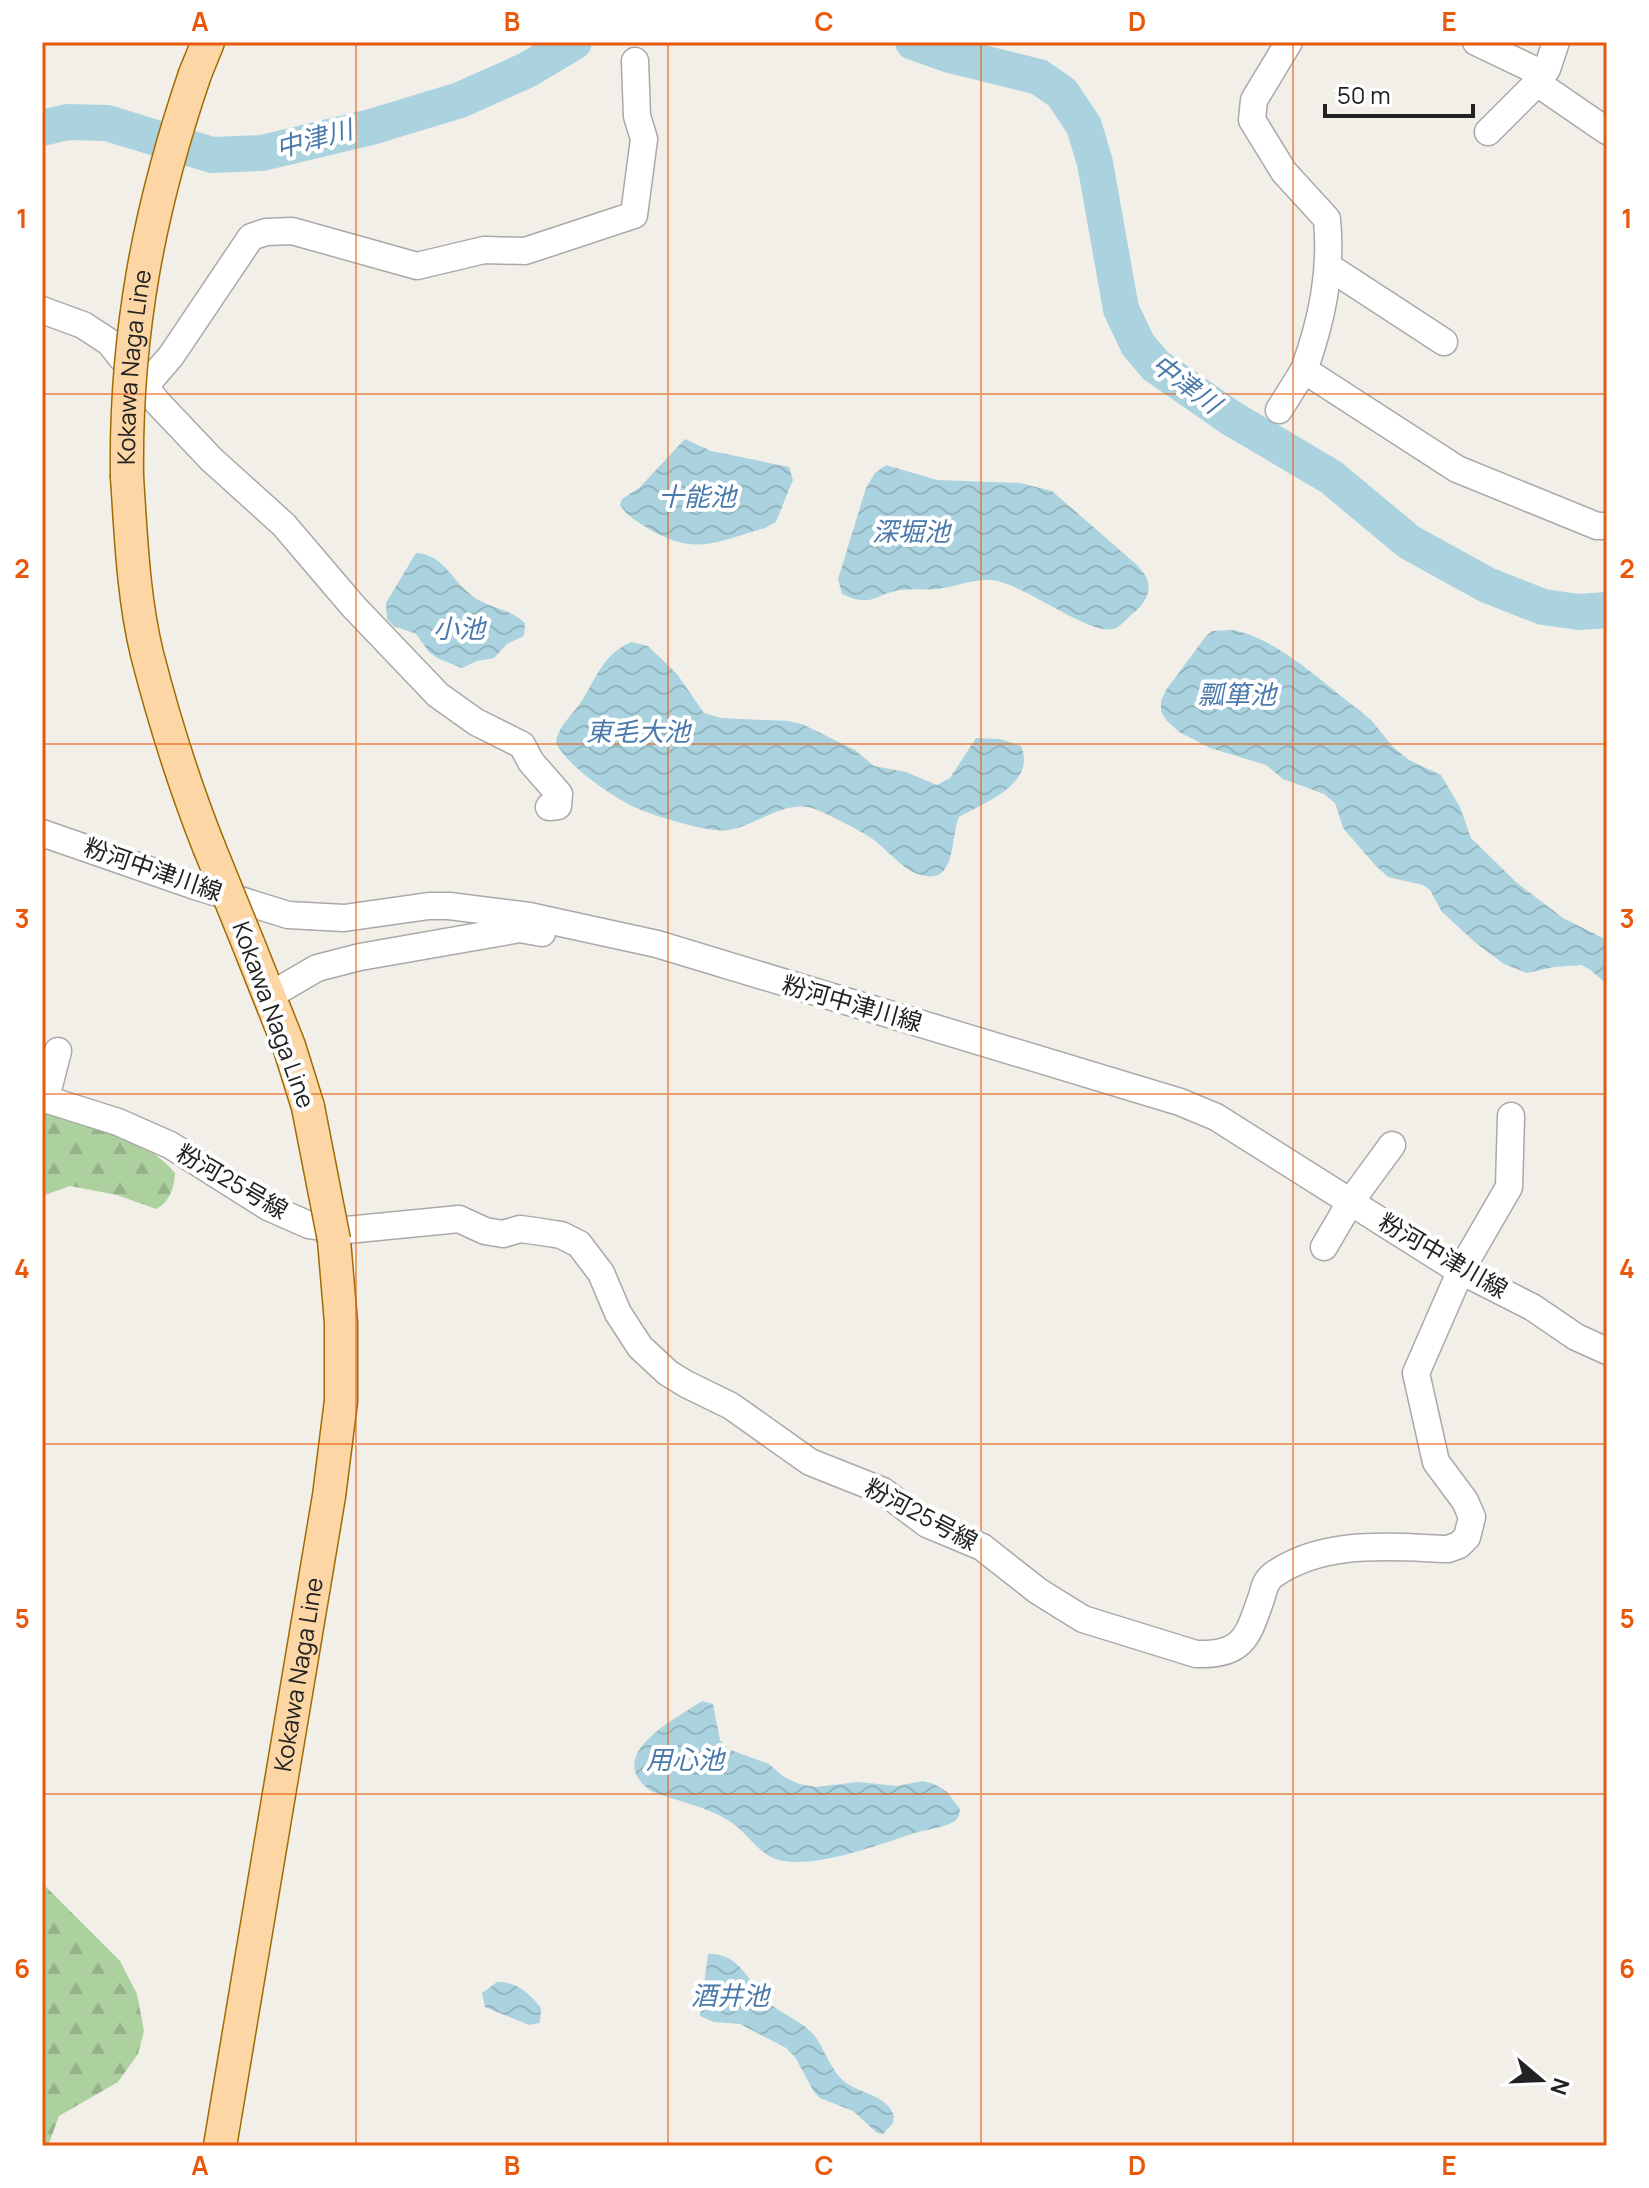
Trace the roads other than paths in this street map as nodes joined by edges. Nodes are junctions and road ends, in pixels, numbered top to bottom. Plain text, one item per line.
1 (208, 42) edge
2 (1289, 42) edge
3 (1476, 42) edge
4 (1556, 42) edge
5 (635, 61) dead end
6 (1540, 78) junction
7 (1607, 131) edge
8 (1488, 132) dead end
9 (1329, 267) junction
10 (42, 310) edge
11 (1444, 342) dead end
12 (1304, 370) junction
13 (145, 386) junction
14 (1279, 410) dead end
15 (1607, 526) edge
16 (549, 807) dead end
17 (42, 833) edge
18 (592, 928) junction
19 (269, 996) junction
20 (58, 1051) dead end
21 (44, 1098) edge
22 (1511, 1116) dead end
23 (1392, 1145) dead end
24 (1351, 1201) junction
25 (1324, 1247) dead end
26 (1461, 1270) junction
27 (1607, 1351) edge
28 (220, 2146) edge

1 - 19 main road, Kokawa Naga Line, bridge
2 - 9 street
3 - 6 street
4 - 6 street
5 - 13 street
6 - 7 street
6 - 8 street
9 - 11 street
9 - 12 street
10 - 13 street
12 - 14 street
12 - 15 street
13 - 16 street
17 - 18 street, 粉河中津川線
18 - 19 street
18 - 24 street, 粉河中津川線
19 - 28 main road, Kokawa Naga Line, bridge
20 - 21 street
21 - 26 street, 粉河25号線
22 - 26 street, 粉河25号線
23 - 24 street
24 - 25 street
24 - 26 street, 粉河中津川線
26 - 27 street, 粉河中津川線

